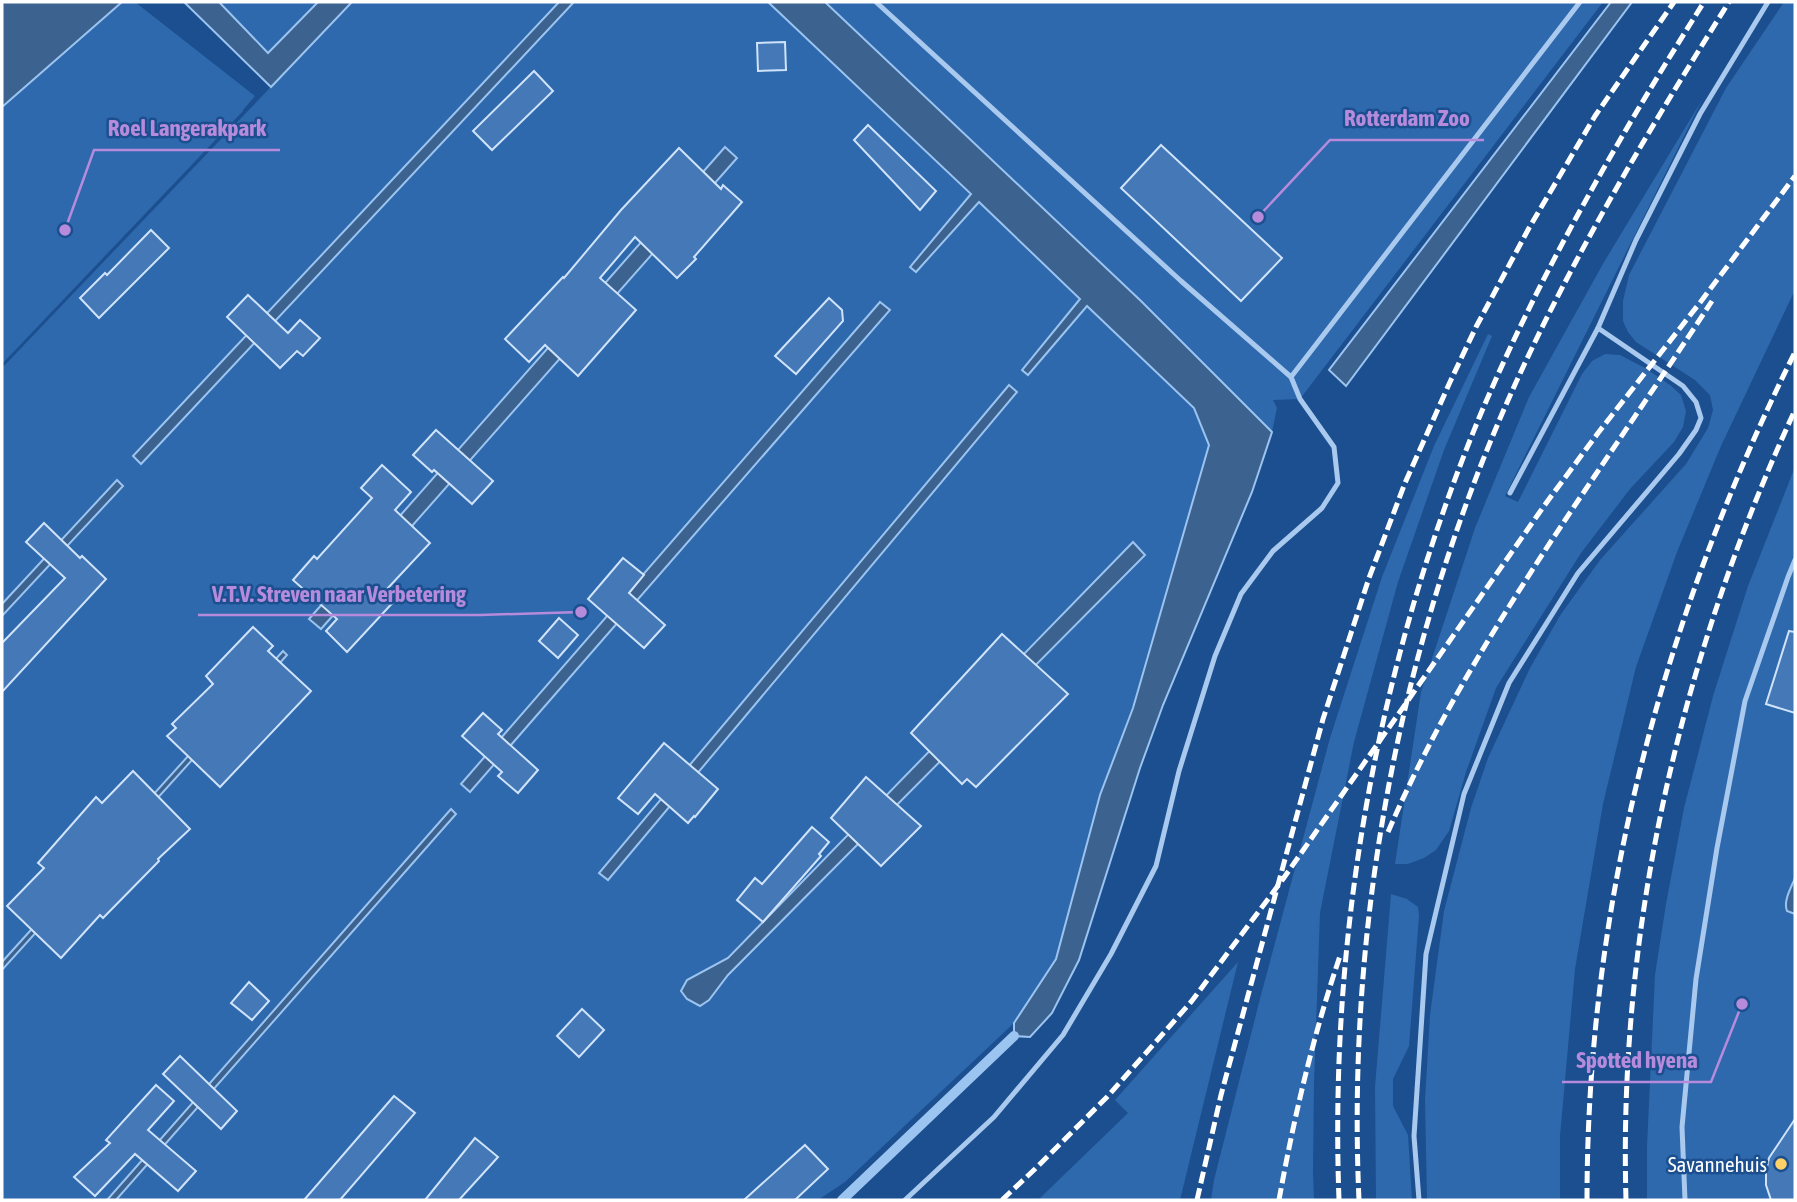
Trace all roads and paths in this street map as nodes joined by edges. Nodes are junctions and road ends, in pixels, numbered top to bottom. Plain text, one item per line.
1 (876, 2) edge
2 (1580, 2) edge
3 (1768, 2) edge
4 (1598, 328) junction
5 (1291, 377) junction
6 (1510, 493) dead end
7 (1795, 560) edge
8 (905, 1200) edge
9 (1419, 1200) edge
10 (1685, 1200) edge

1 - 5 lane
2 - 5 lane
3 - 4 lane
4 - 6 lane
4 - 9 lane
5 - 8 lane
7 - 10 lane

